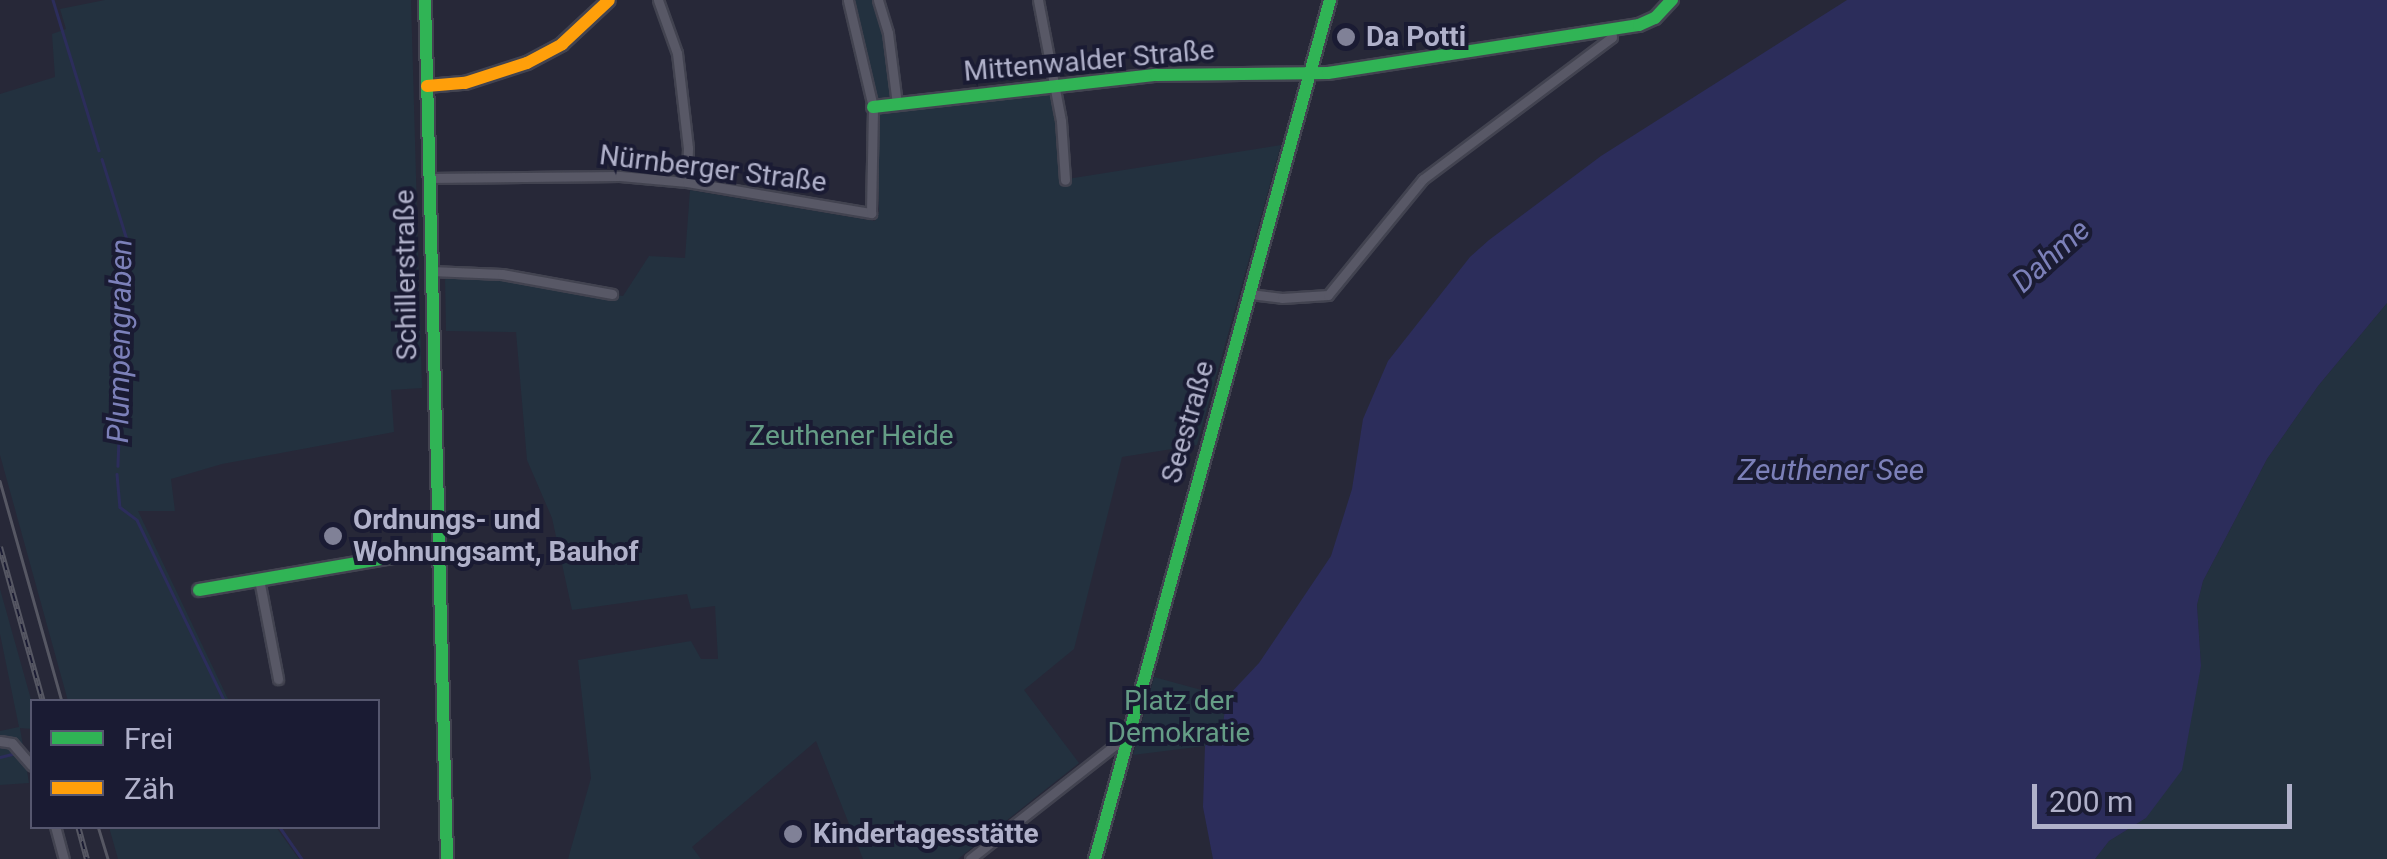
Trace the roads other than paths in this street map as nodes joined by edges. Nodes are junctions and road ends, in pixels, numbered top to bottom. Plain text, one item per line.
1 (425, 0) edge
2 (609, 0) edge
3 (658, 0) edge
4 (848, 0) edge
5 (878, 0) edge
6 (1038, 0) edge
7 (1330, 0) edge
8 (1672, 0) edge
9 (1611, 30) junction
10 (1310, 75) junction
11 (427, 86) junction
12 (1055, 86) junction
13 (896, 104) junction
14 (873, 107) junction
15 (429, 178) junction
16 (1064, 180) dead end
17 (686, 182) junction
18 (431, 270) junction
19 (612, 294) dead end
20 (1250, 294) junction
21 (438, 549) junction
22 (259, 579) junction
23 (198, 590) dead end
24 (278, 679) dead end
25 (0, 741) edge
26 (1124, 746) junction
27 (30, 763) edge
28 (56, 829) edge
29 (64, 859) edge
30 (446, 859) edge
31 (970, 859) edge
32 (1094, 859) edge

1 - 11 street, Schillerstraße
2 - 11 street
3 - 17 street
4 - 14 street
5 - 13 street
6 - 12 street
7 - 10 street, Seestraße
8 - 9 street, Mittenwalder Straße
9 - 10 street, Mittenwalder Straße
9 - 20 street
10 - 12 street, Mittenwalder Straße
10 - 20 street, Seestraße
11 - 15 street, Schillerstraße
12 - 13 street, Mittenwalder Straße
12 - 16 street
13 - 14 street, Mittenwalder Straße
14 - 17 street, Nürnberger Straße
15 - 17 street, Nürnberger Straße
15 - 18 street, Schillerstraße
18 - 19 street
18 - 21 street, Schillerstraße
20 - 26 street, Seestraße
21 - 22 street
21 - 30 street, Schillerstraße
22 - 23 street
22 - 24 street
25 - 27 street
26 - 31 street
26 - 32 street, Seestraße
28 - 29 street

